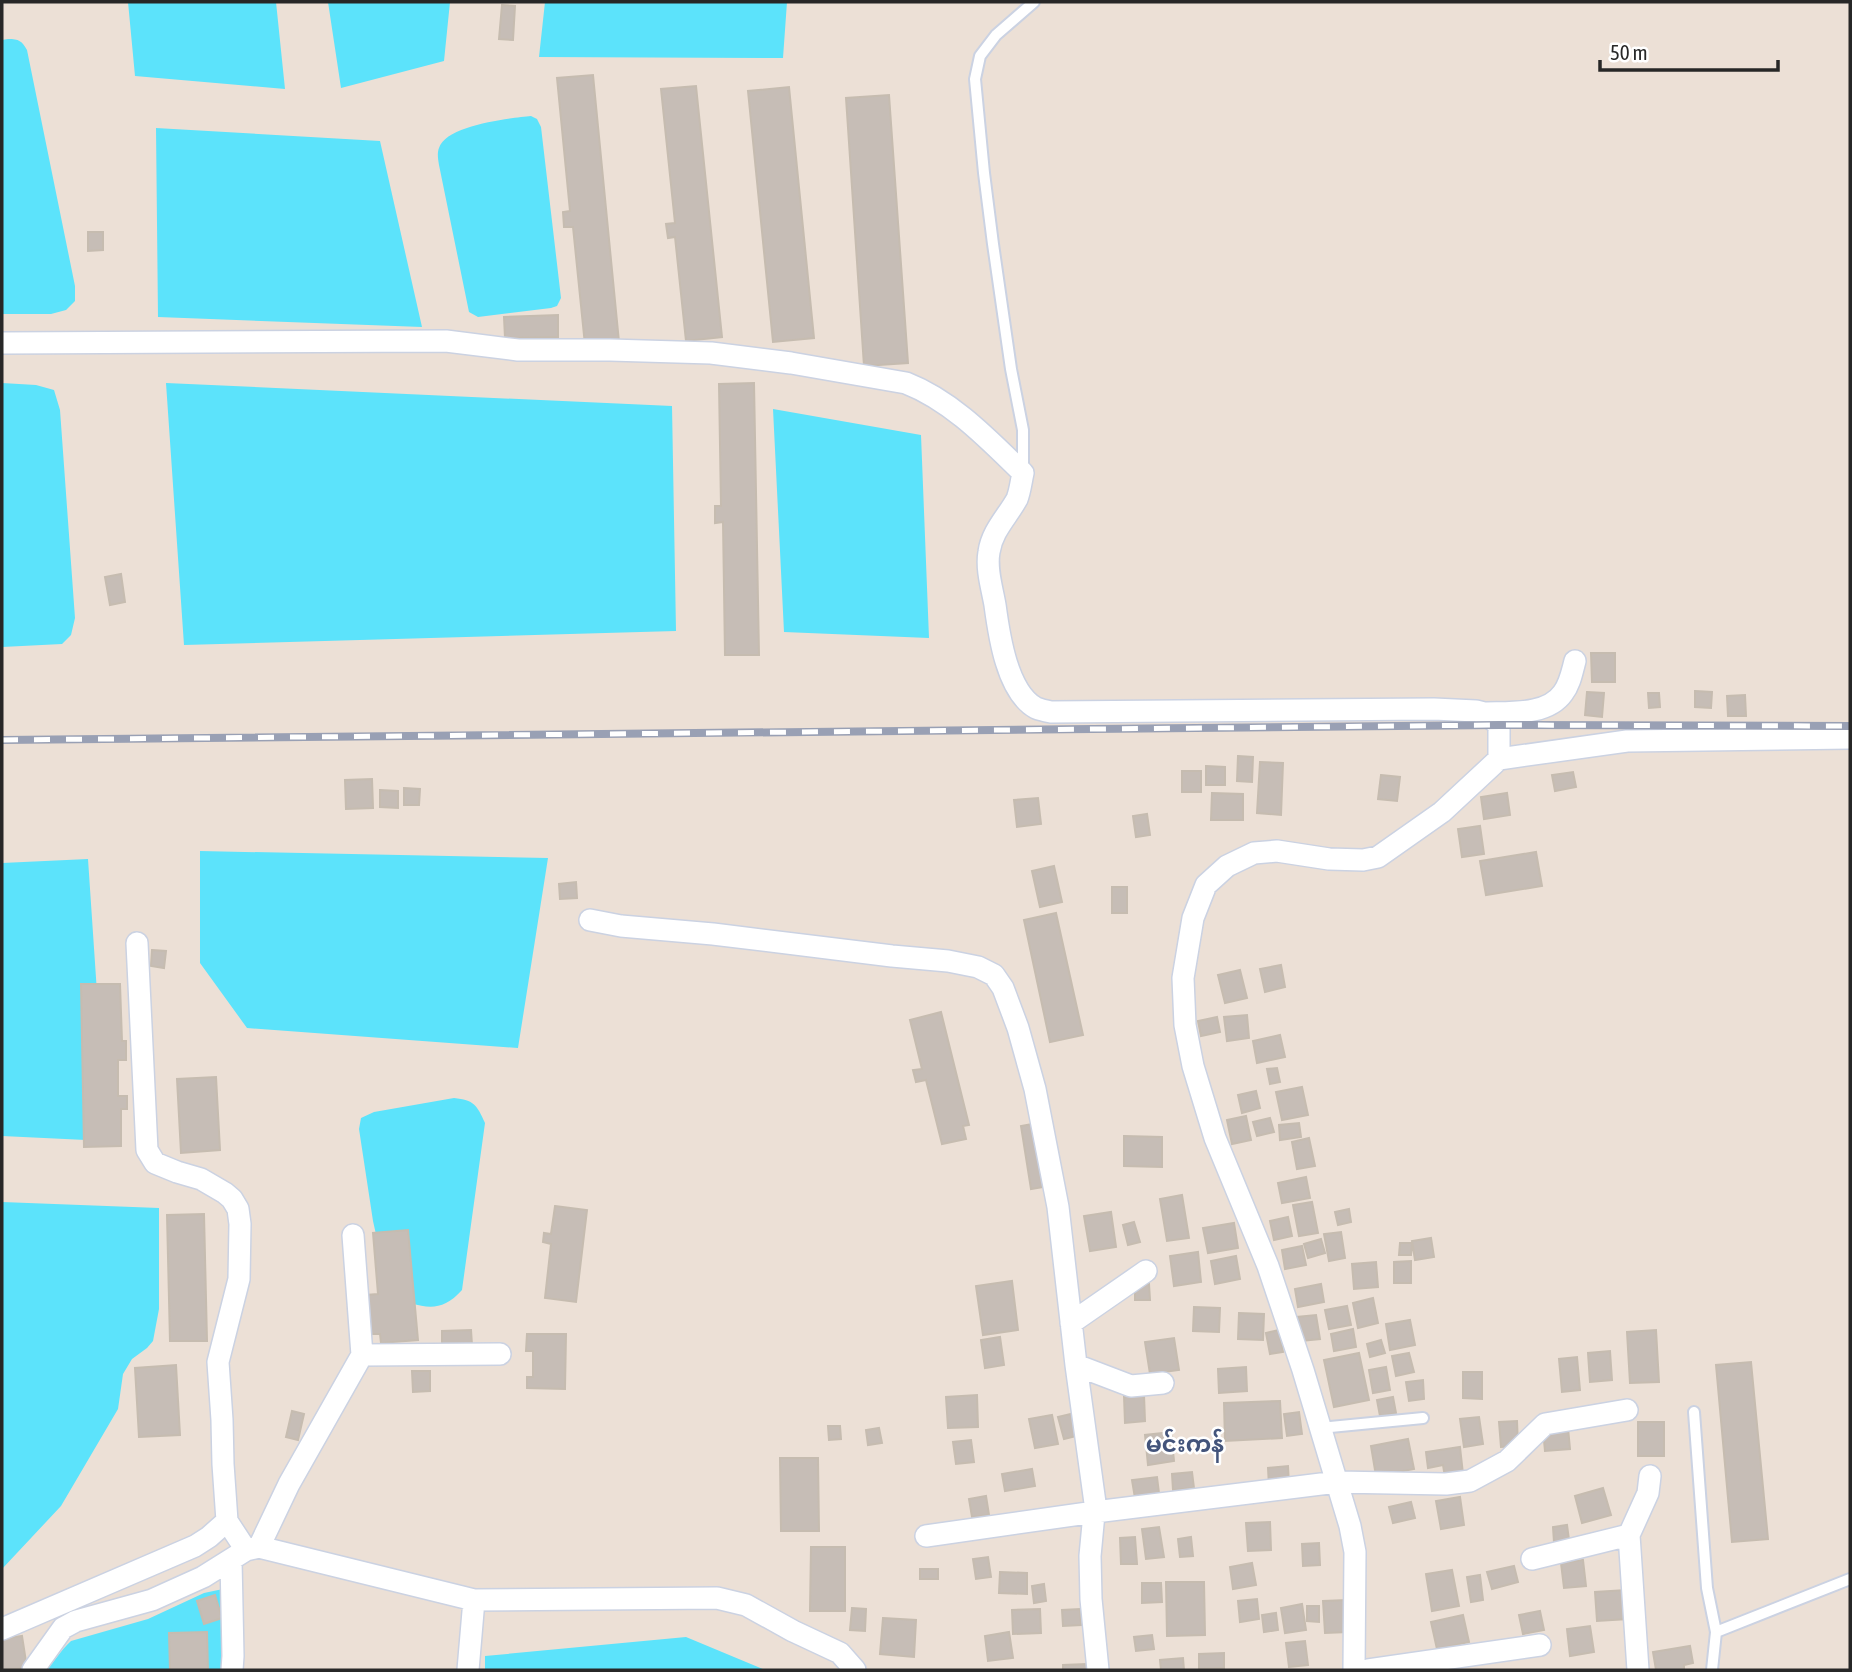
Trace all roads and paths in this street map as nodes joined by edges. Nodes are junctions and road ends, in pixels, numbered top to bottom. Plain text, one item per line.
1 (1034, 2) edge
2 (2, 343) edge
3 (1023, 473) junction
4 (1575, 661) dead end
5 (1484, 713) junction
6 (1850, 738) edge
7 (1499, 760) junction
8 (590, 920) dead end
9 (137, 943) dead end
10 (353, 1235) dead end
11 (1146, 1272) dead end
12 (1071, 1323) junction
13 (500, 1354) dead end
14 (362, 1355) junction
15 (1076, 1365) junction
16 (1163, 1383) dead end
17 (1628, 1410) dead end
18 (1694, 1412) dead end
19 (1423, 1419) dead end
20 (1320, 1427) junction
21 (1650, 1476) dead end
22 (1337, 1482) junction
23 (1095, 1512) junction
24 (227, 1521) junction
25 (1629, 1535) junction
26 (926, 1536) dead end
27 (245, 1553) junction
28 (1532, 1559) dead end
29 (1850, 1579) edge
30 (474, 1600) junction
31 (2, 1629) edge
32 (1716, 1632) junction
33 (1540, 1645) dead end
34 (33, 1670) edge
35 (232, 1670) edge
36 (468, 1670) edge
37 (855, 1670) edge
38 (1098, 1670) edge
39 (1354, 1670) edge
40 (1368, 1670) edge
41 (1638, 1670) edge
42 (1712, 1670) edge

1 - 3 lane
2 - 3 street
3 - 5 street
4 - 5 street
5 - 7 street
6 - 7 street
7 - 20 street
8 - 12 street
9 - 24 street
10 - 14 street
11 - 12 street
12 - 15 street
13 - 14 street
14 - 27 street
15 - 16 street
15 - 23 street
17 - 22 street
18 - 32 lane
19 - 20 lane
20 - 22 street
21 - 25 street
22 - 23 street
22 - 39 street
23 - 26 street
23 - 38 street
24 - 27 street
24 - 31 street
25 - 28 street
25 - 41 street
27 - 30 street
27 - 34 street
27 - 35 street
29 - 32 lane
30 - 36 street
30 - 37 street
32 - 42 lane
33 - 40 street

